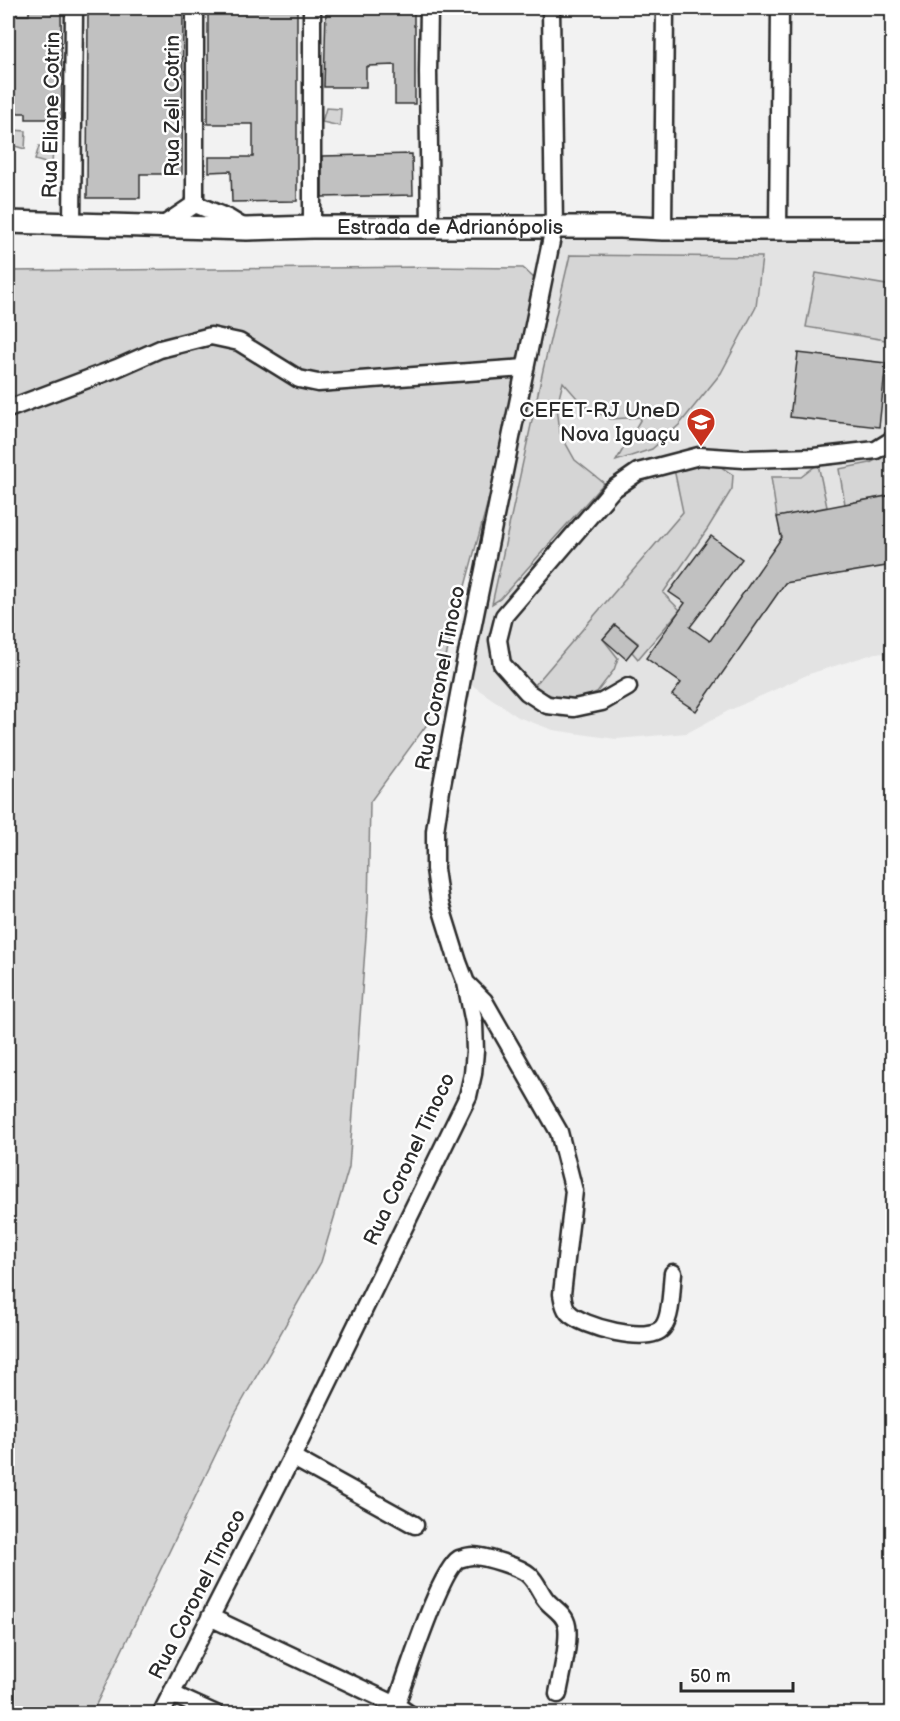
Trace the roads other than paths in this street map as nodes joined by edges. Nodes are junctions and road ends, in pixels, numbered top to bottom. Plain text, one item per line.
1 (74, 8) edge
2 (195, 8) edge
3 (312, 8) edge
4 (429, 8) edge
5 (551, 8) edge
6 (665, 8) edge
7 (780, 8) edge
8 (195, 204) junction
9 (8, 222) edge
10 (72, 224) junction
11 (161, 227) junction
12 (312, 227) junction
13 (430, 227) junction
14 (554, 227) junction
15 (247, 229) junction
16 (663, 229) junction
17 (892, 229) edge
18 (778, 230) junction
19 (525, 368) junction
20 (8, 409) edge
21 (892, 440) edge
22 (628, 687) dead end
23 (466, 983) junction
24 (673, 1273) dead end
25 (292, 1457) junction
26 (415, 1525) dead end
27 (210, 1617) junction
28 (172, 1694) junction
29 (558, 1694) dead end
30 (402, 1709) edge
31 (162, 1713) edge
32 (216, 1713) edge

1 - 10 street, Rua Eliane Cotrin
2 - 8 street, Rua Zeli Cotrin
3 - 12 street
4 - 13 street
5 - 14 street, Rua Coronel Tinoco
6 - 16 street
7 - 18 street
8 - 11 street, Rua Zeli Cotrin
8 - 15 street, Rua Zeli Cotrin
9 - 10 main road, Estrada de Adrianópolis
10 - 11 main road, Estrada de Adrianópolis
11 - 15 main road, Estrada de Adrianópolis
12 - 13 main road, Estrada de Adrianópolis
12 - 15 main road, Estrada de Adrianópolis
13 - 14 main road, Estrada de Adrianópolis
14 - 16 main road, Estrada de Adrianópolis
14 - 19 street, Rua Coronel Tinoco
16 - 18 main road, Estrada de Adrianópolis
17 - 18 main road, Estrada de Adrianópolis
19 - 20 street
19 - 23 street, Rua Coronel Tinoco
21 - 22 street
23 - 24 street
23 - 25 street, Rua Coronel Tinoco
25 - 26 street
25 - 27 street, Rua Coronel Tinoco
27 - 28 street, Rua Coronel Tinoco
27 - 30 street
28 - 31 street, Rua Coronel Tinoco
28 - 32 street
29 - 30 street

